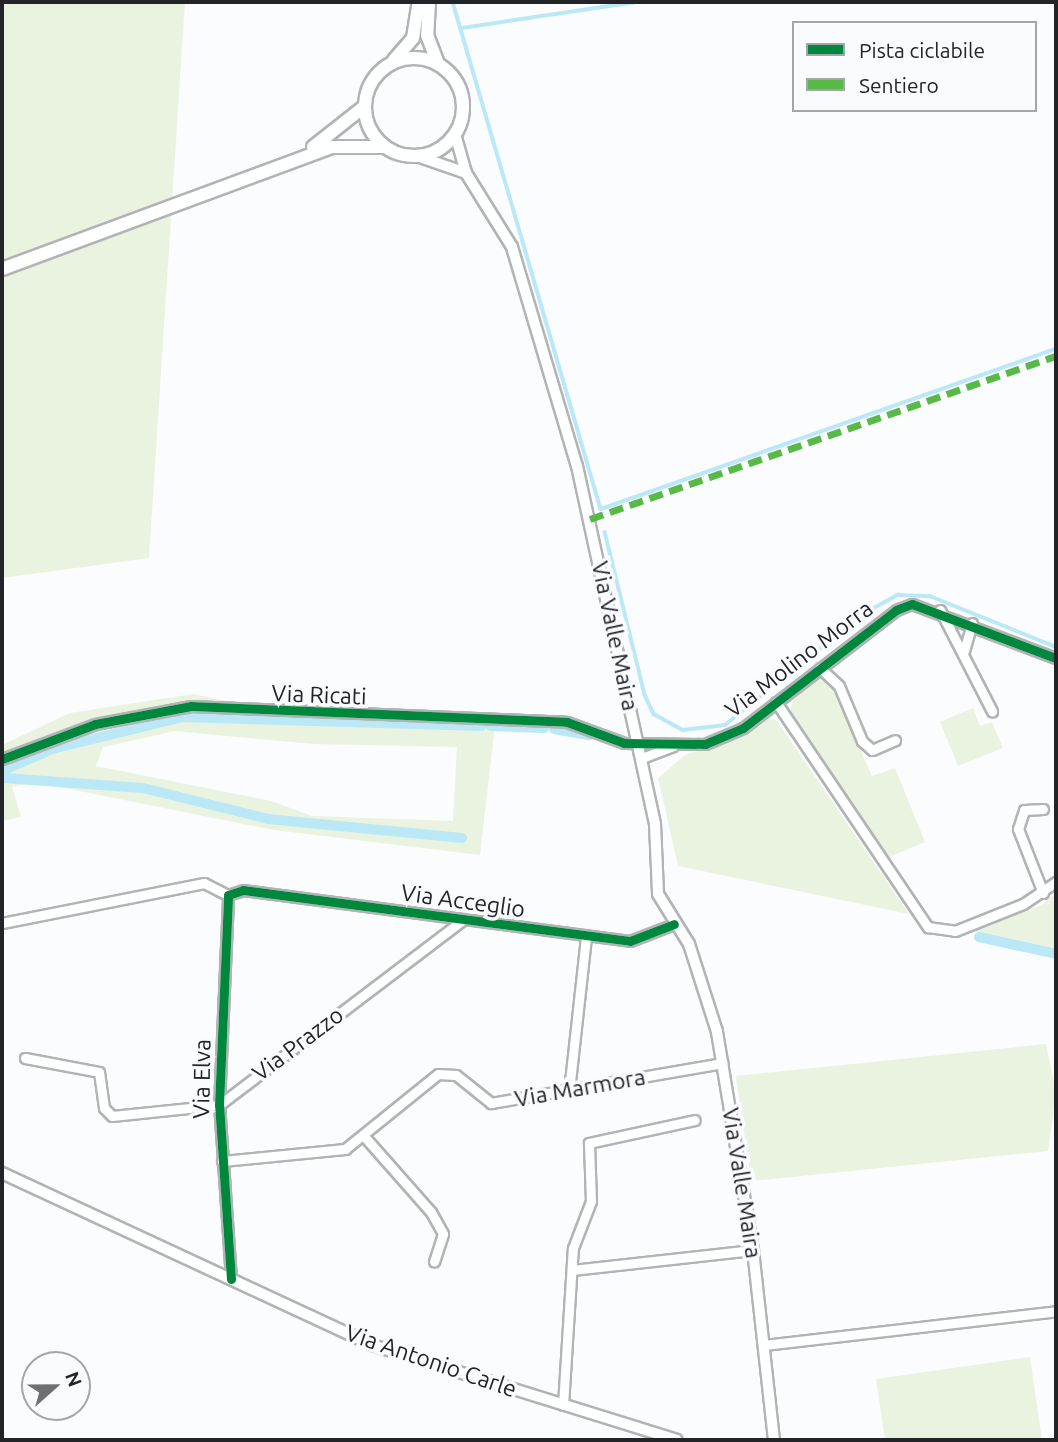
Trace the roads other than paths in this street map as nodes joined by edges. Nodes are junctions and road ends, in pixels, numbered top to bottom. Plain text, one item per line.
1 (419, 2) edge
2 (429, 2) edge
3 (438, 65) junction
4 (381, 71) junction
5 (365, 106) junction
6 (455, 134) junction
7 (385, 146) junction
8 (417, 156) junction
9 (282, 164) junction
10 (466, 173) junction
11 (2, 269) edge
12 (940, 610) junction
13 (972, 623) junction
14 (964, 652) junction
15 (1056, 658) edge
16 (820, 668) junction
17 (776, 702) junction
18 (992, 711) dead end
19 (895, 740) dead end
20 (638, 743) junction
21 (675, 746) junction
22 (642, 758) junction
23 (2, 759) edge
24 (1043, 809) dead end
25 (1056, 881) edge
26 (1043, 893) junction
27 (228, 895) junction
28 (461, 921) junction
29 (2, 923) edge
30 (674, 924) junction
31 (586, 937) junction
32 (25, 1058) dead end
33 (723, 1063) junction
34 (569, 1091) junction
35 (219, 1104) junction
36 (695, 1120) dead end
37 (363, 1135) junction
38 (222, 1161) junction
39 (2, 1173) edge
40 (753, 1250) junction
41 (434, 1262) dead end
42 (572, 1270) junction
43 (231, 1279) junction
44 (1056, 1311) edge
45 (764, 1345) junction
46 (563, 1405) junction
47 (677, 1440) edge
48 (774, 1440) edge

1 - 4 main road
2 - 3 main road
3 - 4 main road
3 - 6 main road
4 - 5 main road
5 - 7 main road
5 - 9 main road
6 - 8 main road
6 - 10 street, Via Valle Maira
7 - 8 main road
7 - 9 main road
8 - 10 street
9 - 11 main road
10 - 20 street, Via Valle Maira
12 - 13 street, Via Molino Morra
12 - 14 street
12 - 16 street, Via Molino Morra
13 - 14 street
13 - 15 street, Via Molino Morra
14 - 18 street
16 - 17 street, Via Molino Morra
16 - 19 street, Via Molino Morra
17 - 21 street, Via Molino Morra
17 - 26 street
20 - 21 street, Via Molino Morra
20 - 22 street, Via Valle Maira
20 - 23 street, Via Ricati
21 - 22 street, Via Molino Morra
22 - 30 street, Via Valle Maira
24 - 26 street
25 - 26 street
27 - 28 street, Via Acceglio
27 - 29 street
27 - 35 street, Via Elva
28 - 31 street, Via Acceglio
28 - 35 street, Via Prazzo
30 - 31 street, Via Acceglio
30 - 33 street, Via Valle Maira
31 - 34 street
32 - 35 street
33 - 34 street, Via Marmora
33 - 40 street, Via Valle Maira
34 - 37 street, Via Marmora
35 - 38 street, Via Elva
36 - 42 street
37 - 38 street, Via Marmora
37 - 41 street
38 - 43 street, Via Elva
39 - 43 street, Via Antonio Carle
40 - 42 street
40 - 45 street, Via Valle Maira
42 - 46 street
43 - 46 street, Via Antonio Carle
44 - 45 street
45 - 48 street, Via Valle Maira
46 - 47 street, Via Antonio Carle

